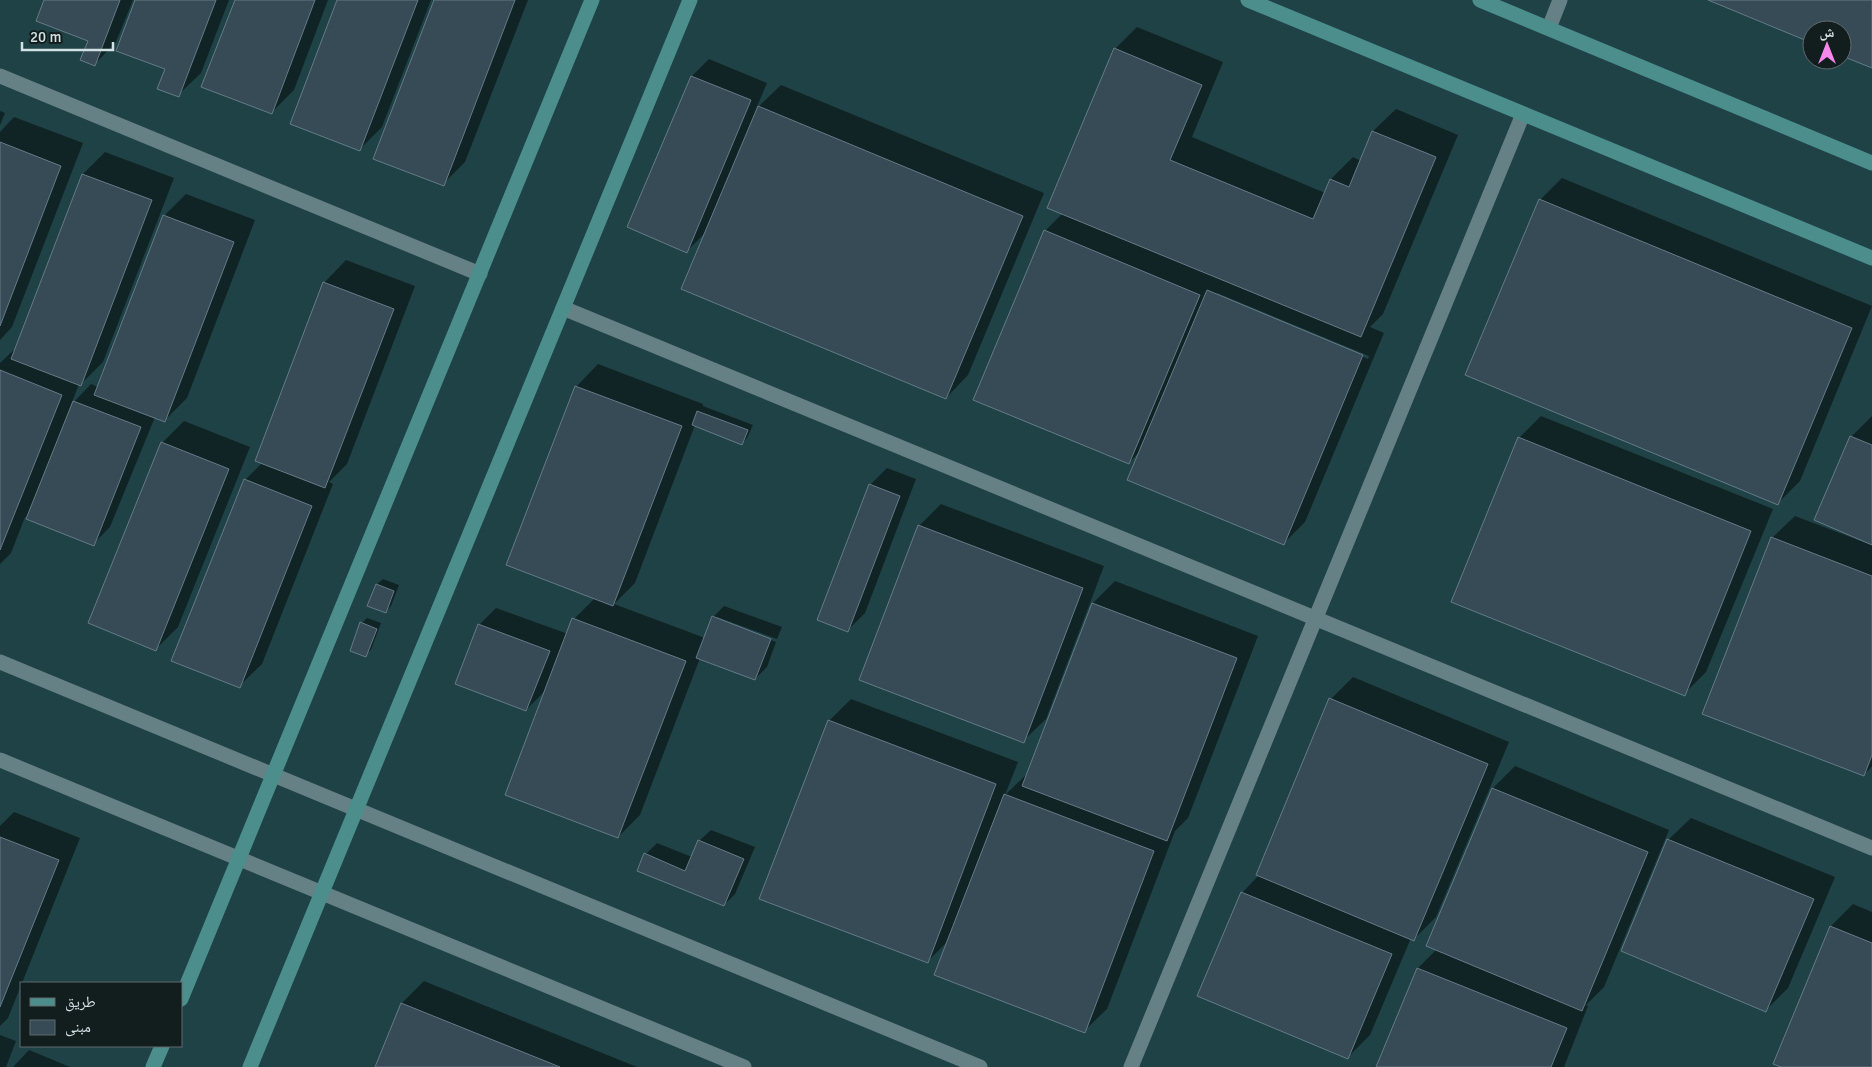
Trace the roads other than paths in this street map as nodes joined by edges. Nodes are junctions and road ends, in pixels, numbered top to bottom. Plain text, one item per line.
1 (592, 0) edge
2 (690, 0) edge
3 (1248, 0) edge
4 (1480, 0) edge
5 (1560, 0) edge
6 (1549, 28) junction
7 (0, 76) edge
8 (1523, 114) junction
9 (1872, 163) edge
10 (1872, 258) edge
11 (480, 274) junction
12 (563, 308) junction
13 (1316, 618) junction
14 (0, 662) edge
15 (0, 760) edge
16 (273, 775) junction
17 (356, 809) junction
18 (1872, 848) edge
19 (239, 858) junction
20 (322, 892) junction
21 (182, 997) edge
22 (162, 1047) edge
23 (153, 1067) edge
24 (250, 1067) edge
25 (744, 1067) edge
26 (980, 1067) edge
27 (1131, 1067) edge

1 - 11 street
2 - 12 street
3 - 8 street
4 - 6 street
5 - 6 street
6 - 9 street
7 - 11 street
8 - 10 street
8 - 13 street
11 - 16 street
12 - 13 street
12 - 17 street
13 - 18 street
13 - 27 street
14 - 16 street
15 - 19 street
16 - 17 street
16 - 19 street
17 - 20 street
17 - 26 street
19 - 20 street
19 - 21 street
20 - 24 street
20 - 25 street
22 - 23 street

